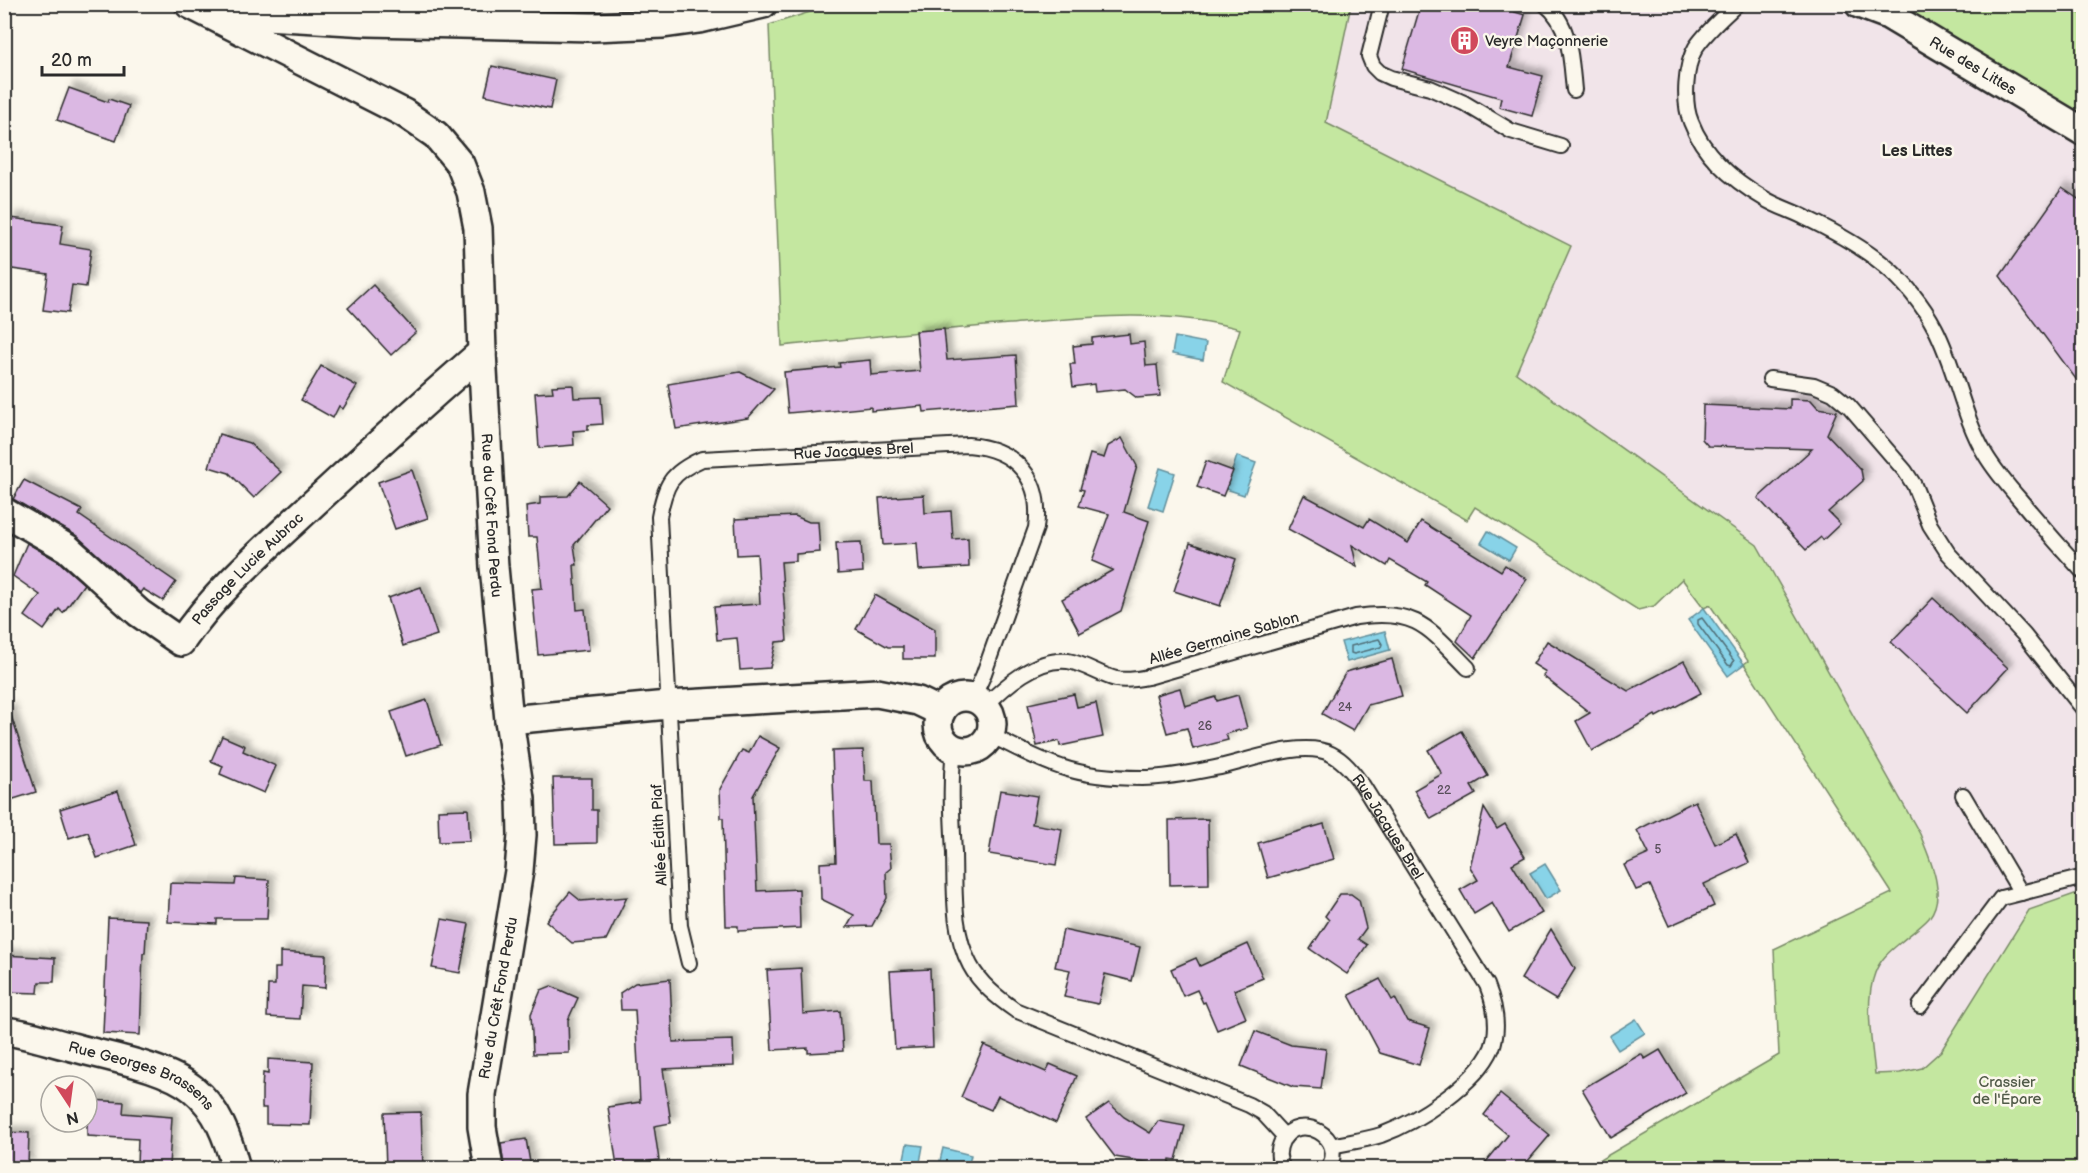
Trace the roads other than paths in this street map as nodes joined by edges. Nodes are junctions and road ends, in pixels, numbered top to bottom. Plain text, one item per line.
1 (764, 4) edge
2 (1382, 4) edge
3 (1545, 4) edge
4 (1737, 4) edge
5 (1859, 4) edge
6 (195, 8) edge
7 (1574, 90) dead end
8 (2084, 132) edge
9 (1561, 146) dead end
10 (482, 352) junction
11 (1770, 379) dead end
12 (4, 512) edge
13 (2084, 573) edge
14 (1468, 668) dead end
15 (979, 702) junction
16 (668, 705) junction
17 (2084, 710) edge
18 (941, 712) junction
19 (509, 720) junction
20 (990, 735) junction
21 (954, 748) junction
22 (1963, 795) dead end
23 (2084, 877) edge
24 (2021, 893) junction
25 (689, 963) dead end
26 (1920, 1006) dead end
27 (4, 1031) edge
28 (1285, 1137) junction
29 (1332, 1146) junction
30 (236, 1168) edge
31 (489, 1168) edge
32 (1283, 1168) edge
33 (1328, 1168) edge

1 - 6 street
2 - 9 lane
3 - 7 lane
4 - 13 lane
5 - 8 street, Rue des Littes
6 - 10 street, Rue du Crêt Fond Perdu
10 - 12 street, Passage Lucie Aubrac
10 - 19 street, Rue du Crêt Fond Perdu
11 - 17 lane
14 - 15 lane, Allée Germaine Sablon
15 - 16 lane, Rue Jacques Brel
15 - 18 street
15 - 20 street
16 - 18 street
16 - 19 street
16 - 25 lane, Allée Édith Piaf
18 - 21 street
19 - 31 street, Rue du Crêt Fond Perdu
20 - 21 street
20 - 29 lane, Rue Jacques Brel
21 - 28 lane
22 - 24 lane
23 - 24 lane
24 - 26 lane
27 - 30 street, Rue Georges Brassens
28 - 29 lane
28 - 32 lane
29 - 33 lane

